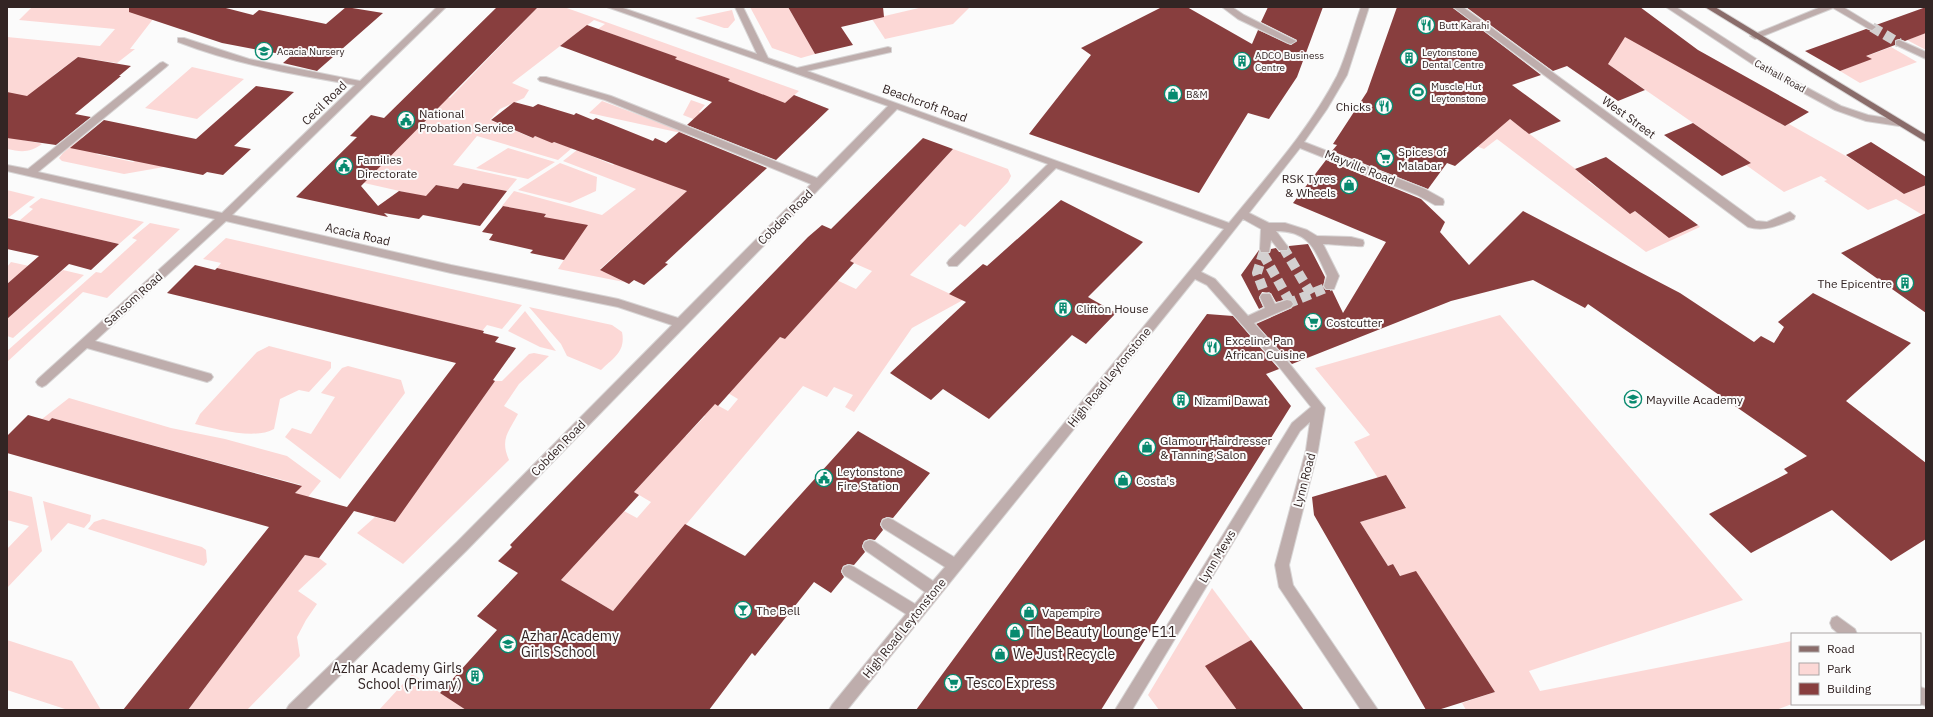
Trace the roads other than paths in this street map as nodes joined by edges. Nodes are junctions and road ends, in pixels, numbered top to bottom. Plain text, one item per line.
1 (442, 7) edge
2 (610, 7) edge
3 (739, 7) edge
4 (1226, 7) edge
5 (1366, 7) edge
6 (1457, 7) edge
7 (1670, 7) edge
8 (1709, 7) edge
9 (1830, 7) edge
10 (1837, 7) edge
11 (1872, 27) tunnel mouth
12 (1755, 36) junction
13 (181, 40) dead end
14 (1291, 41) dead end
15 (1900, 43) tunnel mouth
16 (888, 50) dead end
17 (1926, 56) edge
18 (764, 60) junction
19 (163, 65) dead end
20 (796, 71) junction
21 (543, 79) dead end
22 (363, 84) junction
23 (895, 105) junction
24 (1899, 122) junction
25 (1926, 139) edge
26 (1298, 142) junction
27 (1054, 164) junction
28 (7, 168) edge
29 (30, 173) junction
30 (819, 183) junction
31 (1439, 202) dead end
32 (1242, 214) junction
33 (1790, 216) dead end
34 (224, 217) junction
35 (1230, 227) junction
36 (1268, 227) junction
37 (1315, 240) junction
38 (1359, 243) dead end
39 (1283, 247) tunnel mouth
40 (1264, 249) tunnel mouth
41 (953, 263) dead end
42 (1194, 274) junction
43 (1330, 286) dead end
44 (1266, 297) tunnel mouth
45 (1287, 304) tunnel mouth
46 (1272, 310) junction
47 (1246, 321) junction
48 (679, 323) junction
49 (85, 343) junction
50 (207, 377) dead end
51 (42, 382) dead end
52 (1319, 408) junction
53 (888, 524) dead end
54 (870, 546) dead end
55 (955, 565) junction
56 (849, 571) dead end
57 (934, 590) junction
58 (916, 612) junction
59 (1837, 623) dead end
60 (1849, 633) edge
61 (294, 710) edge
62 (837, 710) edge
63 (1123, 710) edge
64 (1370, 710) edge

1 - 22 street, Cecil Road
2 - 18 street, Beachcroft Road
3 - 18 street
4 - 14 street
5 - 26 street, High Road Leytonstone
6 - 33 street, West Street
7 - 24 street, Cathall Road
8 - 12 main road, Cathall Road
9 - 12 street
10 - 11 street
12 - 24 main road, Cathall Road
13 - 22 street
15 - 17 street
16 - 20 street
18 - 20 street, Beachcroft Road
19 - 29 street
20 - 23 street, Beachcroft Road
21 - 30 street, Cobden Road
22 - 34 street, Cecil Road
23 - 27 street, Beachcroft Road
23 - 30 street, Cobden Road
24 - 25 main road, Cathall Road
26 - 31 street, Mayville Road
26 - 32 street, High Road Leytonstone
27 - 35 street, Beachcroft Road
27 - 41 street
28 - 29 street, Acacia Road
29 - 34 street, Acacia Road
30 - 48 street, Cobden Road
32 - 35 street, High Road Leytonstone
32 - 36 street
34 - 48 street, Acacia Road
34 - 49 street, Sansom Road
35 - 42 street, High Road Leytonstone
36 - 37 street
36 - 39 street
36 - 40 street
37 - 38 street
37 - 43 street
42 - 47 street
42 - 55 street, High Road Leytonstone
44 - 46 street
45 - 46 street
46 - 47 street
47 - 52 street
48 - 61 street, Cobden Road
49 - 50 street
49 - 51 street, Sansom Road
52 - 63 street, Lynn Mews
52 - 64 street, Lynn Road
53 - 55 street
54 - 57 street
55 - 57 street, High Road Leytonstone
56 - 58 street
57 - 58 street, High Road Leytonstone
58 - 62 street, High Road Leytonstone
59 - 60 street

